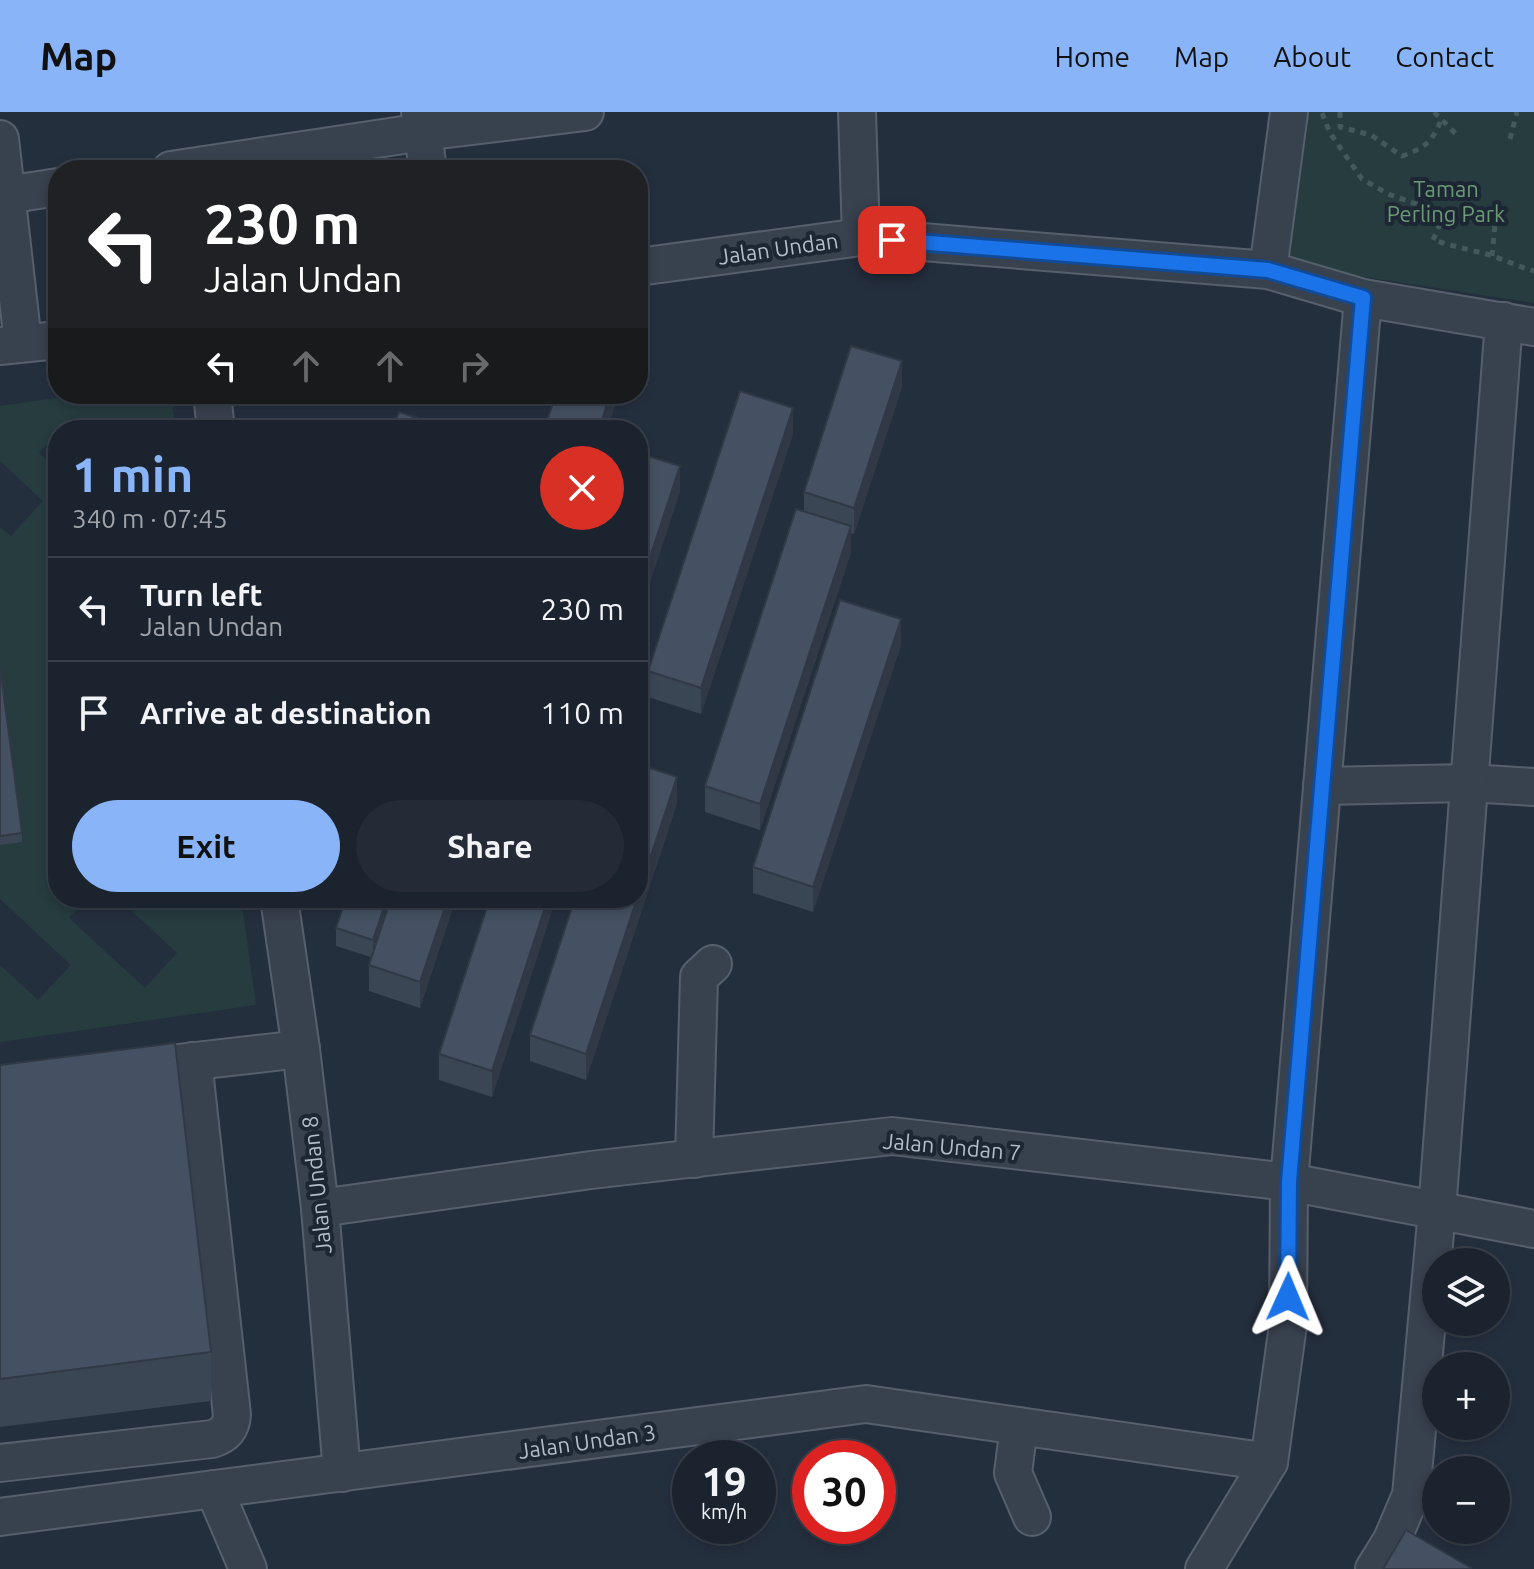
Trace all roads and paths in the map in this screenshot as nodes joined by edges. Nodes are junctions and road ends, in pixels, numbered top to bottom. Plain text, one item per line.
1 (585, 112) edge
2 (857, 112) edge
3 (1293, 112) edge
4 (1340, 112) edge
5 (1434, 112) edge
6 (1517, 112) edge
7 (1441, 120) junction
8 (422, 122) edge
9 (1458, 136) dead end
10 (0, 139) edge
11 (1510, 139) dead end
12 (223, 160) edge
13 (427, 160) edge
14 (48, 189) edge
15 (6, 195) junction
16 (1497, 204) dead end
17 (861, 237) junction
18 (1492, 256) junction
19 (648, 266) edge
20 (1268, 270) junction
21 (1534, 271) edge
22 (1363, 298) junction
23 (1519, 324) edge
24 (27, 343) edge
25 (1468, 783) junction
26 (1322, 786) junction
27 (1534, 787) edge
28 (280, 908) edge
29 (713, 964) dead end
30 (301, 1049) junction
31 (193, 1061) junction
32 (134, 1068) edge
33 (694, 1159) junction
34 (1289, 1182) junction
35 (320, 1208) junction
36 (1437, 1211) junction
37 (1534, 1229) edge
38 (1019, 1426) junction
39 (1269, 1462) junction
40 (0, 1463) edge
41 (342, 1473) junction
42 (214, 1489) junction
43 (0, 1517) edge
44 (1032, 1517) dead end
45 (248, 1569) edge
46 (1204, 1569) edge
47 (1374, 1569) edge

1 - 8 street
2 - 17 street
3 - 18 path
3 - 20 street
4 - 7 path
5 - 7 path
6 - 11 path
7 - 9 path
8 - 12 street
8 - 13 street
10 - 15 street
14 - 15 street
15 - 24 street
16 - 18 path
17 - 19 street, Jalan Undan
17 - 20 street, Jalan Undan
18 - 21 path
20 - 22 street, Jalan Undan
22 - 23 street, Jalan Undan
22 - 26 street
23 - 25 street
25 - 26 street
25 - 27 street
25 - 36 street
26 - 34 street
28 - 30 street, Jalan Undan 8
29 - 33 street
30 - 31 street
30 - 35 street, Jalan Undan 8
31 - 32 street
31 - 40 street
33 - 34 street, Jalan Undan 7
33 - 35 street, Jalan Undan 7
34 - 36 street, Jalan Undan 7
34 - 39 street
35 - 41 street, Jalan Undan 8
36 - 37 street, Jalan Undan 7
36 - 47 street
38 - 39 street, Jalan Undan 3
38 - 41 street, Jalan Undan 3
38 - 44 street
39 - 46 street
41 - 42 street, Jalan Undan 3
42 - 43 street, Jalan Undan 3
42 - 45 street

